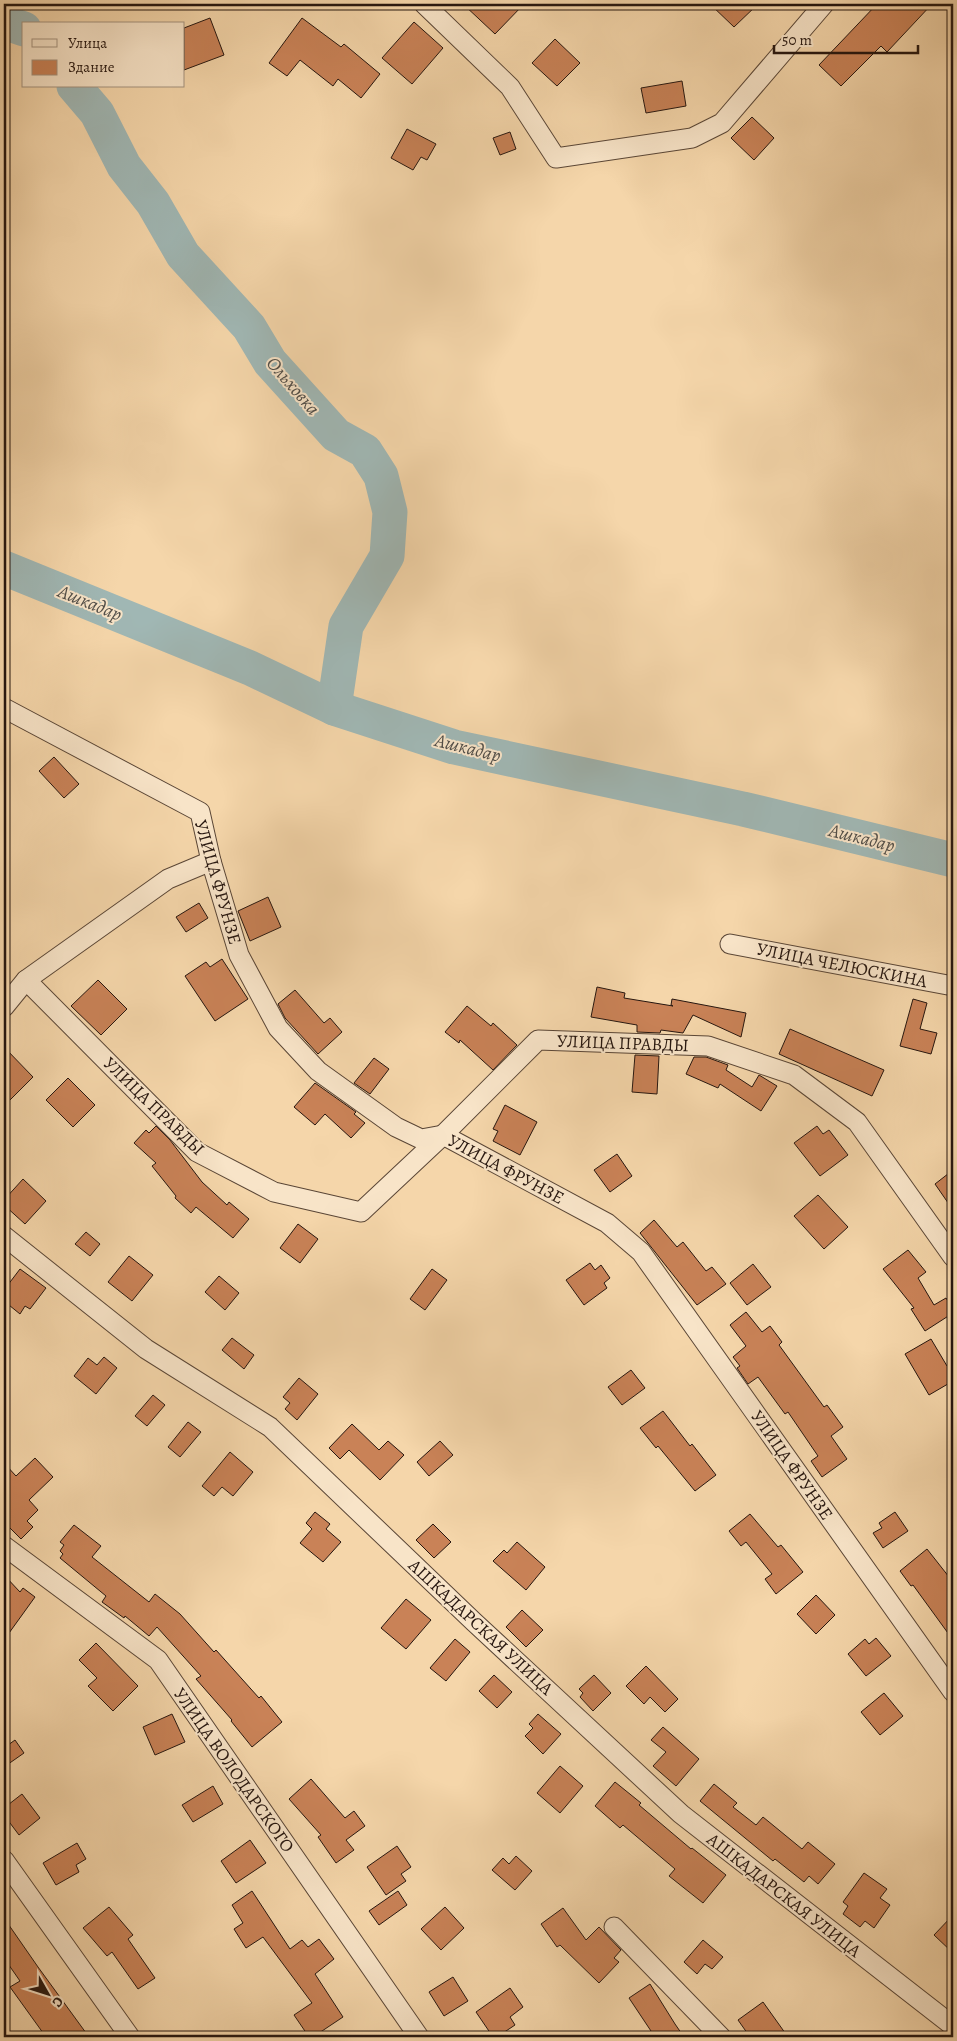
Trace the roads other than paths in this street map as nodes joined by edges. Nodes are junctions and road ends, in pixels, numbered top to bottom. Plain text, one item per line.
1 (424, 4) edge
2 (824, 4) edge
3 (4, 708) edge
4 (211, 861) junction
5 (730, 944) dead end
6 (26, 980) junction
7 (953, 986) edge
8 (4, 1007) edge
9 (443, 1135) junction
10 (4, 1236) edge
11 (953, 1257) edge
12 (4, 1546) edge
13 (953, 1692) edge
14 (4, 1860) edge
15 (614, 1926) dead end
16 (953, 2026) edge
17 (130, 2037) edge
18 (419, 2037) edge
19 (721, 2037) edge

1 - 2 street
3 - 4 street, УЛИЦА ФРУНЗЕ
4 - 6 street
4 - 9 street, УЛИЦА ФРУНЗЕ
5 - 7 street, УЛИЦА ЧЕЛЮСКИНА
6 - 8 street
6 - 9 street, УЛИЦА ПРАВДЫ
9 - 11 street, УЛИЦА ПРАВДЫ
9 - 13 street, УЛИЦА ФРУНЗЕ
10 - 16 street, АШКАДАРСКАЯ УЛИЦА
12 - 18 street, УЛИЦА ВОЛОДАРСКОГО
14 - 17 street
15 - 19 street

